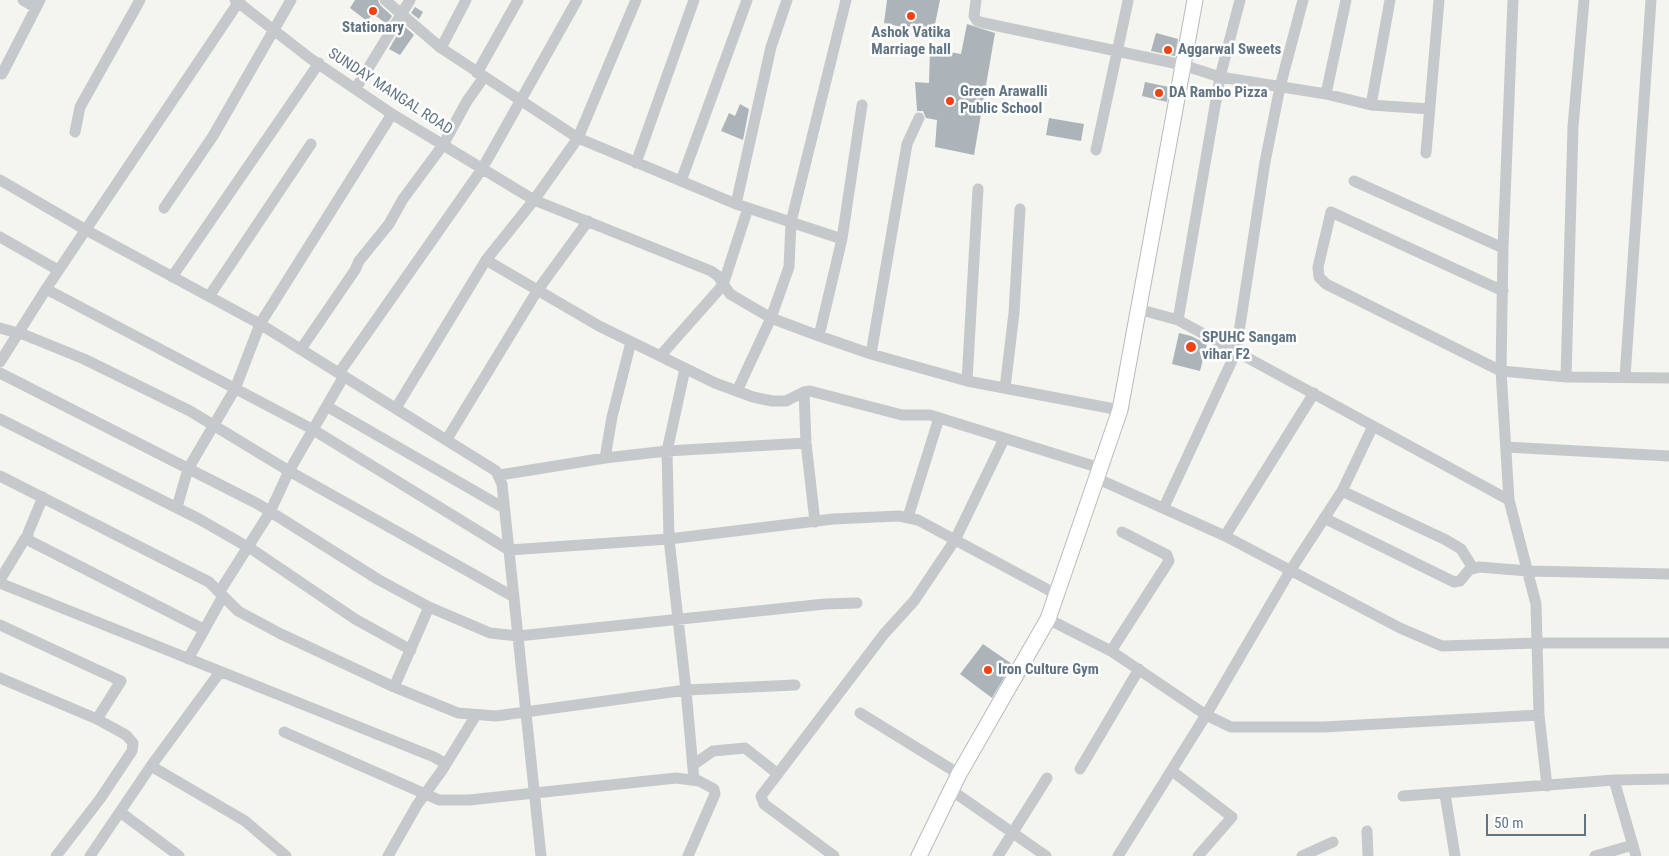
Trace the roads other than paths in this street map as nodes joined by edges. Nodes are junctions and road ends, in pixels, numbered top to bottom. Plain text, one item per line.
1 (23, 0) edge
2 (140, 0) edge
3 (291, 0) edge
4 (385, 0) edge
5 (410, 0) edge
6 (466, 0) edge
7 (518, 0) edge
8 (577, 0) edge
9 (636, 0) edge
10 (694, 0) edge
11 (747, 0) edge
12 (787, 0) edge
13 (846, 0) edge
14 (976, 0) edge
15 (1195, 0) edge
16 (1240, 0) edge
17 (1303, 0) edge
18 (1346, 0) edge
19 (1390, 0) edge
20 (1439, 0) edge
21 (1513, 0) edge
22 (1584, 0) edge
23 (1651, 0) edge
24 (238, 1) edge
25 (1128, 1) edge
26 (38, 4) edge
27 (401, 15) junction
28 (275, 30) junction
29 (441, 48) junction
30 (1118, 51) junction
31 (320, 63) junction
32 (1183, 65) junction
33 (2, 74) dead end
34 (480, 75) junction
35 (1220, 77) junction
36 (1280, 87) junction
37 (356, 88) junction
38 (1326, 94) junction
39 (521, 101) junction
40 (862, 105) dead end
41 (1371, 105) junction
42 (1430, 109) junction
43 (392, 114) junction
44 (918, 118) dead end
45 (75, 132) dead end
46 (578, 138) junction
47 (311, 144) dead end
48 (443, 145) junction
49 (1096, 150) dead end
50 (1426, 153) dead end
51 (636, 164) junction
52 (482, 169) junction
53 (0, 180) edge
54 (681, 181) junction
55 (1354, 181) dead end
56 (978, 189) dead end
57 (534, 200) junction
58 (742, 206) junction
59 (164, 208) dead end
60 (1020, 209) dead end
61 (588, 221) junction
62 (791, 222) junction
63 (86, 230) junction
64 (0, 237) edge
65 (842, 240) junction
66 (1503, 248) junction
67 (486, 260) junction
68 (58, 270) junction
69 (172, 277) junction
70 (723, 285) junction
71 (46, 289) junction
72 (537, 290) junction
73 (1503, 290) junction
74 (210, 295) junction
75 (1138, 309) junction
76 (771, 318) junction
77 (1178, 320) junction
78 (260, 324) junction
79 (0, 328) edge
80 (18, 332) junction
81 (819, 336) junction
82 (631, 342) junction
83 (301, 349) junction
84 (1236, 352) junction
85 (871, 354) junction
86 (661, 355) junction
87 (0, 362) edge
88 (686, 370) junction
89 (1501, 371) junction
90 (0, 373) edge
91 (342, 375) junction
92 (1566, 377) junction
93 (1625, 377) junction
94 (1669, 378) edge
95 (967, 381) junction
96 (1005, 388) junction
97 (235, 389) junction
98 (737, 391) junction
99 (804, 392) junction
100 (1314, 393) junction
101 (328, 407) junction
102 (396, 408) junction
103 (1120, 410) junction
104 (939, 418) junction
105 (0, 419) edge
106 (215, 426) junction
107 (1373, 426) junction
108 (312, 429) junction
109 (447, 439) junction
110 (1004, 439) junction
111 (806, 443) junction
112 (1506, 447) junction
113 (667, 452) junction
114 (1669, 456) edge
115 (605, 458) junction
116 (188, 469) junction
117 (289, 471) junction
118 (1098, 473) junction
119 (500, 475) junction
120 (0, 476) edge
121 (1342, 491) junction
122 (43, 497) junction
123 (1509, 500) junction
124 (177, 507) junction
125 (1164, 507) junction
126 (504, 508) junction
127 (270, 512) junction
128 (908, 517) junction
129 (1324, 518) junction
130 (815, 522) junction
131 (1122, 532) dead end
132 (1225, 536) junction
133 (26, 537) junction
134 (669, 539) junction
135 (955, 540) junction
136 (248, 548) junction
137 (509, 550) junction
138 (1473, 568) junction
139 (1290, 571) junction
140 (1528, 571) junction
141 (1669, 574) edge
142 (0, 582) edge
143 (221, 594) junction
144 (1056, 594) junction
145 (514, 597) junction
146 (856, 603) dead end
147 (429, 607) junction
148 (677, 619) junction
149 (1048, 619) junction
150 (0, 625) edge
151 (204, 629) junction
152 (518, 636) junction
153 (1537, 643) junction
154 (1669, 644) edge
155 (411, 650) junction
156 (1111, 651) junction
157 (188, 659) junction
158 (1140, 669) junction
159 (220, 672) junction
160 (0, 678) edge
161 (795, 686) dead end
162 (394, 687) junction
163 (686, 690) junction
164 (527, 712) junction
165 (860, 714) dead end
166 (476, 715) junction
167 (1206, 715) junction
168 (1540, 715) junction
169 (97, 719) junction
170 (284, 732) dead end
171 (446, 764) junction
172 (692, 765) junction
173 (151, 766) junction
174 (1080, 770) dead end
175 (1172, 771) junction
176 (778, 774) junction
177 (959, 774) junction
178 (1047, 778) dead end
179 (1669, 779) edge
180 (694, 780) junction
181 (1614, 780) junction
182 (1546, 786) junction
183 (951, 790) junction
184 (532, 793) junction
185 (1445, 794) junction
186 (424, 795) junction
187 (1403, 796) dead end
188 (120, 812) junction
189 (1367, 831) dead end
190 (1014, 834) junction
191 (1333, 842) dead end
192 (1635, 850) edge
193 (56, 856) edge
194 (90, 856) edge
195 (179, 856) edge
196 (286, 856) edge
197 (388, 856) edge
198 (541, 856) edge
199 (688, 856) edge
200 (834, 856) edge
201 (919, 856) edge
202 (998, 856) edge
203 (1046, 856) edge
204 (1118, 856) edge
205 (1198, 856) edge
206 (1302, 856) edge
207 (1368, 856) edge
208 (1454, 856) edge
209 (1594, 856) edge

1 - 26 street
2 - 45 street
3 - 28 street
4 - 27 street
5 - 27 street
6 - 29 street
7 - 34 street
8 - 39 street
9 - 46 street
10 - 51 street
11 - 54 street
12 - 58 street
13 - 62 street
14 - 30 street
15 - 32 street
16 - 35 street
17 - 36 street
18 - 38 street
19 - 41 street
20 - 42 street
21 - 66 street
22 - 92 street
23 - 93 street
24 - 28 street, SUNDAY MANGAL ROAD
24 - 63 street
25 - 30 street
26 - 33 street
27 - 29 street
27 - 37 street
28 - 31 street, SUNDAY MANGAL ROAD
28 - 59 street
29 - 34 street
30 - 32 street
30 - 49 street
31 - 37 street, SUNDAY MANGAL ROAD
31 - 69 street
32 - 35 street
32 - 75 street
34 - 39 street
34 - 48 street
35 - 36 street
35 - 77 street
36 - 38 street
36 - 84 street
37 - 43 street, SUNDAY MANGAL ROAD
38 - 41 street
39 - 46 street
39 - 52 street
40 - 65 street
41 - 42 street
42 - 50 street
43 - 48 street, SUNDAY MANGAL ROAD
43 - 78 street
44 - 85 street
46 - 51 street
46 - 57 street
47 - 74 street
48 - 52 street, SUNDAY MANGAL ROAD
48 - 83 street
51 - 54 street
52 - 57 street, SUNDAY MANGAL ROAD
52 - 91 street
53 - 63 street
54 - 58 street
55 - 66 street
56 - 95 street
57 - 61 street, SUNDAY MANGAL ROAD
57 - 67 street
58 - 62 street
58 - 70 street
60 - 96 street
61 - 70 street, SUNDAY MANGAL ROAD
61 - 72 street
62 - 65 street
62 - 76 street
63 - 68 street
63 - 69 street
64 - 68 street
65 - 81 street
66 - 73 street
67 - 72 street
67 - 102 street
68 - 71 street
69 - 74 street
70 - 76 street, SUNDAY MANGAL ROAD
70 - 86 street
71 - 80 street
71 - 97 street
72 - 82 street
72 - 109 street
73 - 89 street
73 - 89 street
74 - 78 street
75 - 77 street
75 - 103 street
76 - 81 street, SUNDAY MANGAL ROAD
76 - 98 street
77 - 84 street
78 - 83 street
78 - 97 street
79 - 80 street
80 - 87 street
80 - 106 street
81 - 85 street, SUNDAY MANGAL ROAD
82 - 86 street
82 - 115 street
83 - 91 street
84 - 100 street
84 - 125 street
85 - 95 street, SUNDAY MANGAL ROAD
86 - 88 street
88 - 98 street
88 - 113 street
89 - 92 street
89 - 112 street
90 - 116 street
91 - 101 street
91 - 102 street
92 - 93 street
93 - 94 street
95 - 96 street, SUNDAY MANGAL ROAD
96 - 103 street, SUNDAY MANGAL ROAD
97 - 106 street
97 - 108 street
98 - 99 street
99 - 104 street
99 - 111 street
100 - 107 street
100 - 132 street
101 - 108 street
101 - 126 street
102 - 109 street
103 - 118 street
104 - 110 street
104 - 128 street
105 - 124 street
106 - 116 street
106 - 117 street
107 - 121 street
107 - 123 street
108 - 117 street
108 - 137 street
109 - 119 street
110 - 118 street
110 - 135 street
111 - 113 street
111 - 130 street
112 - 114 street
112 - 123 street
113 - 115 street
113 - 134 street
115 - 119 street
116 - 124 street
116 - 127 street
117 - 127 street
117 - 145 street
118 - 125 street
118 - 144 street
119 - 126 street
120 - 122 street
121 - 129 street
121 - 138 street
122 - 133 street
122 - 143 street
123 - 140 street
124 - 136 street
125 - 132 street
126 - 137 street
127 - 136 street
127 - 147 street
128 - 130 street
128 - 135 street
129 - 138 street
129 - 139 street
130 - 134 street
131 - 156 street
132 - 139 street
133 - 142 street
133 - 151 street
134 - 137 street
134 - 148 street
135 - 144 street
135 - 176 street
136 - 143 street
136 - 155 street
137 - 145 street
138 - 140 street
139 - 153 street
139 - 167 street
140 - 141 street
140 - 153 street
142 - 157 street
143 - 151 street
143 - 162 street
144 - 149 street
145 - 152 street
146 - 148 street
147 - 152 street
147 - 155 street
148 - 152 street
148 - 163 street
149 - 156 street
149 - 177 street
150 - 169 street
151 - 157 street
152 - 164 street
153 - 154 street
153 - 168 street
155 - 162 street
156 - 158 street
157 - 159 street
158 - 167 street
158 - 174 street
159 - 171 street
159 - 173 street
160 - 169 street
161 - 163 street
162 - 166 street
163 - 164 street
163 - 172 street
164 - 166 street
164 - 184 street
165 - 177 street
166 - 171 street
167 - 168 street
167 - 175 street
168 - 182 street
169 - 193 street
170 - 186 street
171 - 186 street
172 - 176 street
172 - 180 street
173 - 188 street
173 - 196 street
175 - 204 street
175 - 205 street
176 - 200 street
177 - 183 street
178 - 190 street
179 - 181 street
180 - 184 street
180 - 199 street
181 - 182 street
181 - 192 street
182 - 185 street
183 - 190 street
183 - 201 street
184 - 186 street
184 - 198 street
185 - 187 street
185 - 208 street
186 - 197 street
188 - 194 street
188 - 195 street
189 - 207 street
190 - 202 street
190 - 203 street
191 - 206 street
192 - 209 street

